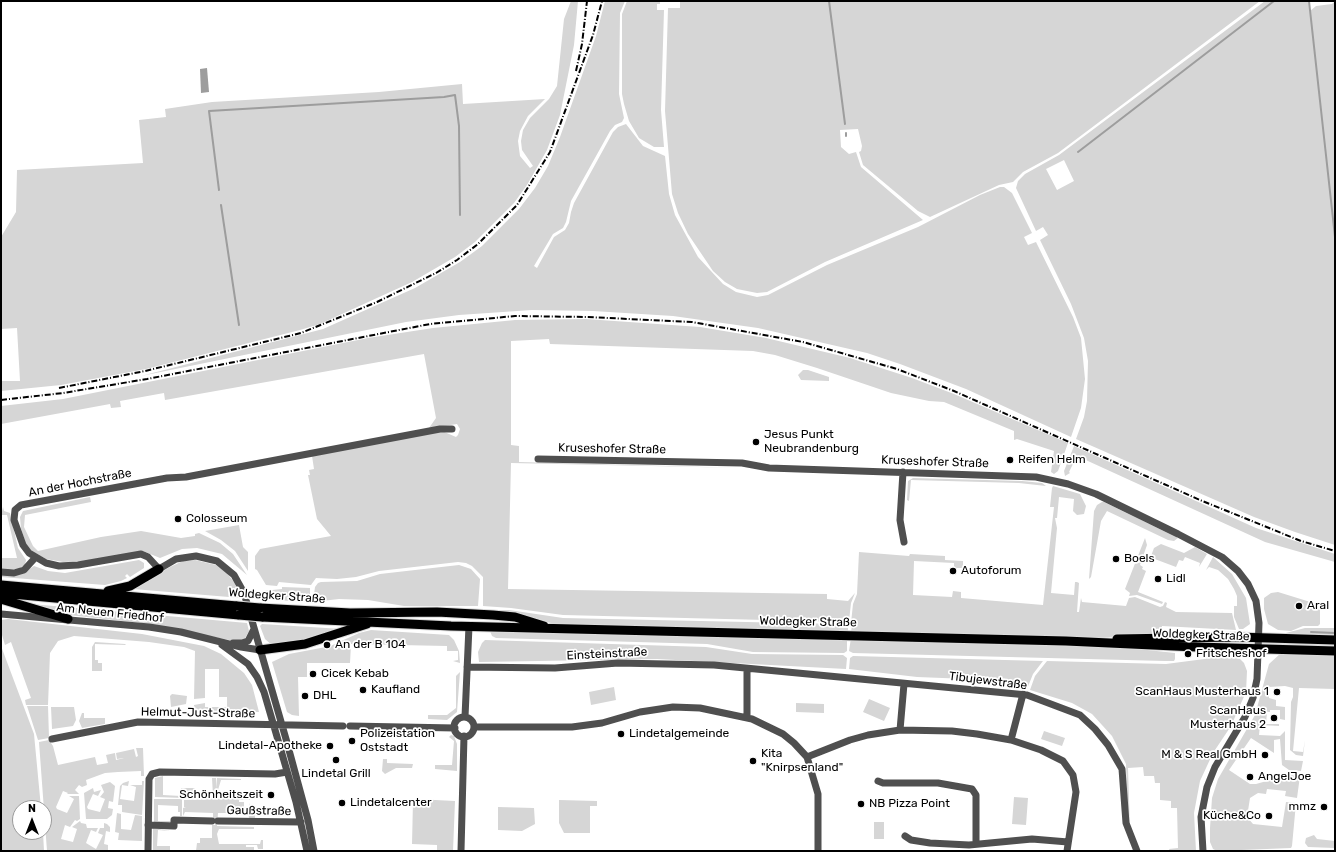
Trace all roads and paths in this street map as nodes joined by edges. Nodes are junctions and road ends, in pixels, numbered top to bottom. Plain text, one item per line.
1 (452, 429) dead end
2 (538, 459) dead end
3 (903, 472) junction
4 (904, 542) dead end
5 (35, 558) junction
6 (159, 569) junction
7 (1, 572) edge
8 (1, 585) edge
9 (1, 593) edge
10 (99, 594) junction
11 (1, 599) edge
12 (238, 611) junction
13 (261, 612) junction
14 (1, 614) edge
15 (469, 614) junction
16 (68, 619) junction
17 (374, 622) junction
18 (469, 626) junction
19 (549, 628) junction
20 (254, 630) junction
21 (1259, 637) junction
22 (1066, 640) junction
23 (1335, 640) edge
24 (216, 641) junction
25 (1258, 649) junction
26 (260, 650) junction
27 (1335, 651) edge
28 (467, 667) junction
29 (748, 670) junction
30 (904, 684) junction
31 (1023, 694) junction
32 (464, 717) junction
33 (747, 718) junction
34 (274, 725) junction
35 (282, 725) junction
36 (474, 727) junction
37 (455, 728) junction
38 (900, 730) junction
39 (464, 736) junction
40 (52, 739) dead end
41 (1011, 740) junction
42 (807, 758) junction
43 (287, 772) junction
44 (878, 780) dead end
45 (301, 822) junction
46 (148, 825) junction
47 (905, 836) dead end
48 (1068, 842) junction
49 (976, 844) junction
50 (148, 851) edge
51 (307, 851) edge
52 (314, 851) edge
53 (461, 851) edge
54 (818, 851) edge
55 (1067, 851) edge
56 (1137, 851) edge
57 (1203, 851) edge

1 - 5 street, An der Hochstraße
2 - 3 street, Kruseshofer Straße
3 - 4 street
3 - 21 street, Kruseshofer Straße
5 - 6 street
5 - 7 street
6 - 10 main road
6 - 20 street
8 - 10 main road, Woldegker Straße
9 - 12 main road, Woldegker Straße
10 - 12 main road, Woldegker Straße
11 - 16 main road
12 - 13 main road, Woldegker Straße, bridge
13 - 15 main road, Woldegker Straße
13 - 17 main road, Woldegker Straße
14 - 16 street, Am Neuen Friedhof
15 - 18 main road
15 - 19 main road, Woldegker Straße
16 - 24 street, Am Neuen Friedhof
17 - 18 main road, Woldegker Straße
17 - 26 main road
18 - 19 main road, Woldegker Straße
18 - 28 street
19 - 22 main road, Woldegker Straße
20 - 24 street
20 - 26 street
21 - 22 main road, Woldegker Straße
21 - 23 main road, Woldegker Straße
21 - 25 street, Kruseshofer Straße
22 - 25 main road, Woldegker Straße
24 - 26 street
24 - 34 street
25 - 27 main road, Woldegker Straße
25 - 57 street, Kruseshofer Straße
26 - 35 street
28 - 29 street, Einsteinstraße
28 - 32 street
29 - 30 street, Einsteinstraße
29 - 33 street
30 - 31 street, Tibujewstraße
30 - 38 street
31 - 41 street
31 - 56 street, Tibujewstraße
32 - 36 street
32 - 37 street
33 - 36 street
33 - 42 street
34 - 35 street, Helmut-Just-Straße
34 - 40 street, Helmut-Just-Straße
34 - 43 street
35 - 37 street, Helmut-Just-Straße
35 - 52 street
36 - 39 street
37 - 39 street
38 - 41 street
38 - 42 street
39 - 53 street
41 - 48 street
42 - 54 street
43 - 45 street
43 - 46 street
44 - 49 street
45 - 46 street, Gaußstraße
45 - 51 street
46 - 50 street
47 - 49 street
48 - 49 street
48 - 55 street

